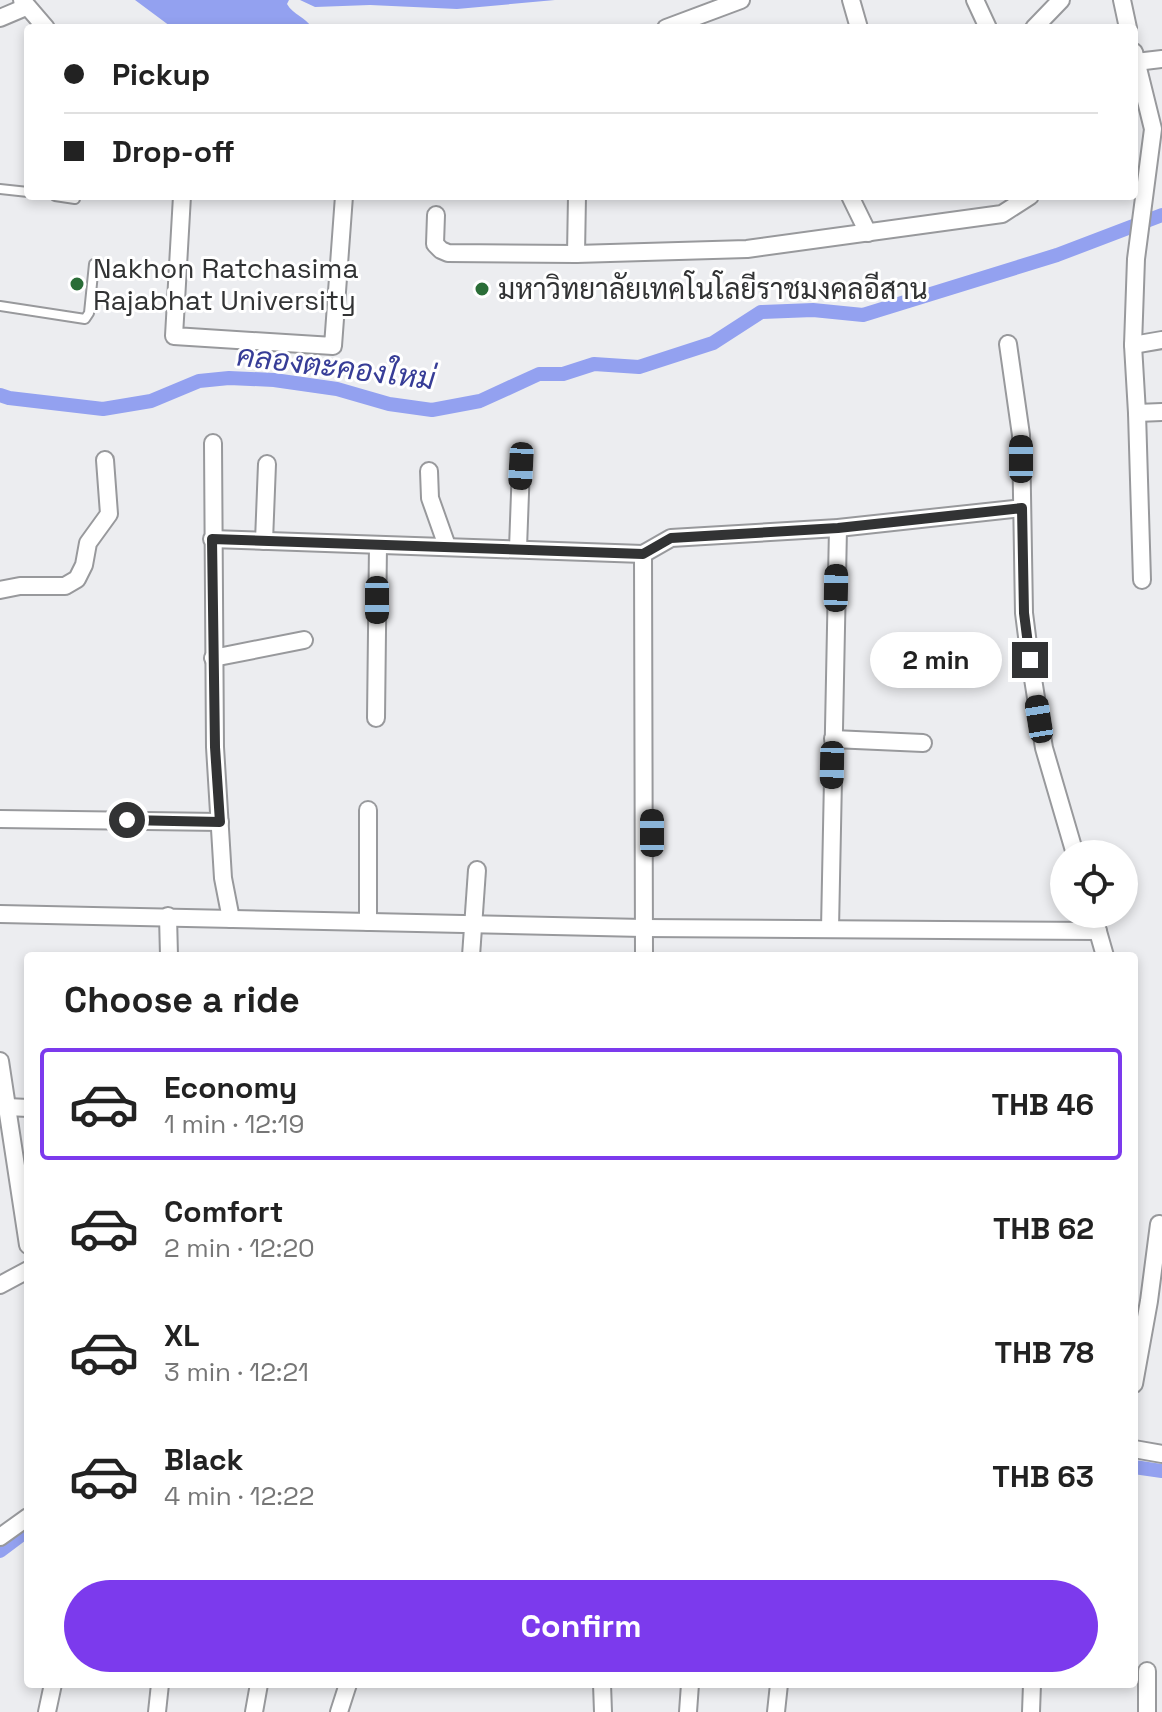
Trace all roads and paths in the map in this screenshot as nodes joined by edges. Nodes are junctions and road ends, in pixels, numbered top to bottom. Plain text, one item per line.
1 (741, 0) edge
2 (851, 0) edge
3 (975, 0) edge
4 (1061, 0) edge
5 (1122, 0) edge
6 (24, 4) edge
7 (0, 18) edge
8 (42, 24) edge
9 (677, 24) edge
10 (858, 24) edge
11 (986, 24) edge
12 (1038, 24) edge
13 (1127, 24) edge
14 (1138, 57) edge
15 (1162, 59) edge
16 (1138, 69) edge
17 (0, 189) edge
18 (24, 192) edge
19 (182, 200) edge
20 (344, 200) edge
21 (577, 200) edge
22 (852, 200) edge
23 (1024, 200) edge
24 (438, 205) edge
25 (868, 233) junction
26 (576, 254) junction
27 (94, 264) dead end
28 (0, 306) edge
29 (1162, 340) edge
30 (1008, 344) dead end
31 (1133, 345) junction
32 (1162, 412) edge
33 (1137, 413) junction
34 (213, 443) dead end
35 (105, 460) dead end
36 (267, 464) dead end
37 (521, 466) dead end
38 (429, 471) dead end
39 (1022, 508) junction
40 (838, 528) junction
41 (212, 539) junction
42 (264, 541) junction
43 (378, 545) junction
44 (447, 546) junction
45 (518, 548) junction
46 (647, 552) junction
47 (1142, 580) dead end
48 (0, 590) edge
49 (304, 640) dead end
50 (213, 658) junction
51 (376, 718) dead end
52 (833, 739) junction
53 (923, 743) dead end
54 (368, 810) dead end
55 (0, 819) edge
56 (220, 822) junction
57 (1071, 840) edge
58 (477, 870) dead end
59 (0, 914) edge
60 (168, 916) junction
61 (231, 919) junction
62 (368, 922) junction
63 (1050, 923) edge
64 (472, 924) junction
65 (648, 928) junction
66 (1097, 928) edge
67 (830, 929) junction
68 (169, 952) edge
69 (471, 952) edge
70 (645, 952) edge
71 (1104, 952) edge
72 (0, 1061) edge
73 (7, 1107) junction
74 (24, 1108) edge
75 (23, 1180) edge
76 (1159, 1224) dead end
77 (24, 1272) edge
78 (0, 1285) edge
79 (1138, 1362) edge
80 (1138, 1450) edge
81 (1162, 1454) edge
82 (24, 1520) edge
83 (0, 1537) edge
84 (1147, 1671) dead end
85 (52, 1688) edge
86 (160, 1688) edge
87 (258, 1688) edge
88 (347, 1688) edge
89 (602, 1688) edge
90 (690, 1688) edge
91 (779, 1688) edge
92 (1032, 1688) edge
93 (47, 1712) edge
94 (157, 1712) edge
95 (254, 1712) edge
96 (339, 1712) edge
97 (603, 1712) edge
98 (688, 1712) edge
99 (776, 1712) edge
100 (1031, 1712) edge
101 (1147, 1712) edge

1 - 9 street
2 - 10 street
3 - 11 street
4 - 12 street
5 - 13 street
6 - 7 street
6 - 8 street
14 - 15 street
16 - 31 street
17 - 18 lane
19 - 20 street
21 - 26 street
22 - 25 street
23 - 25 street
24 - 26 street
25 - 26 street
27 - 28 lane
29 - 31 street
30 - 39 street
31 - 33 street
32 - 33 street
33 - 47 street
34 - 41 street
35 - 48 street
36 - 42 street
37 - 45 street
38 - 44 street
39 - 40 street
39 - 57 street
40 - 46 street
40 - 52 street
41 - 42 street
41 - 50 street
42 - 43 street
43 - 44 street
43 - 51 street
44 - 45 street
45 - 46 street
46 - 65 street
49 - 50 street
50 - 56 street
52 - 53 street
52 - 67 street
54 - 62 street
55 - 56 street
56 - 61 street
58 - 64 street
59 - 60 street
60 - 61 street
60 - 68 street
61 - 62 street
62 - 64 street
63 - 67 street
64 - 65 street
64 - 69 street
65 - 67 street
65 - 70 street
66 - 71 street
72 - 73 street
73 - 74 street
73 - 75 street
76 - 79 street
77 - 78 street
80 - 81 street
82 - 83 street
84 - 101 street
85 - 93 street
86 - 94 street
87 - 95 street
88 - 96 street
89 - 97 street
90 - 98 street
91 - 99 street
92 - 100 street

